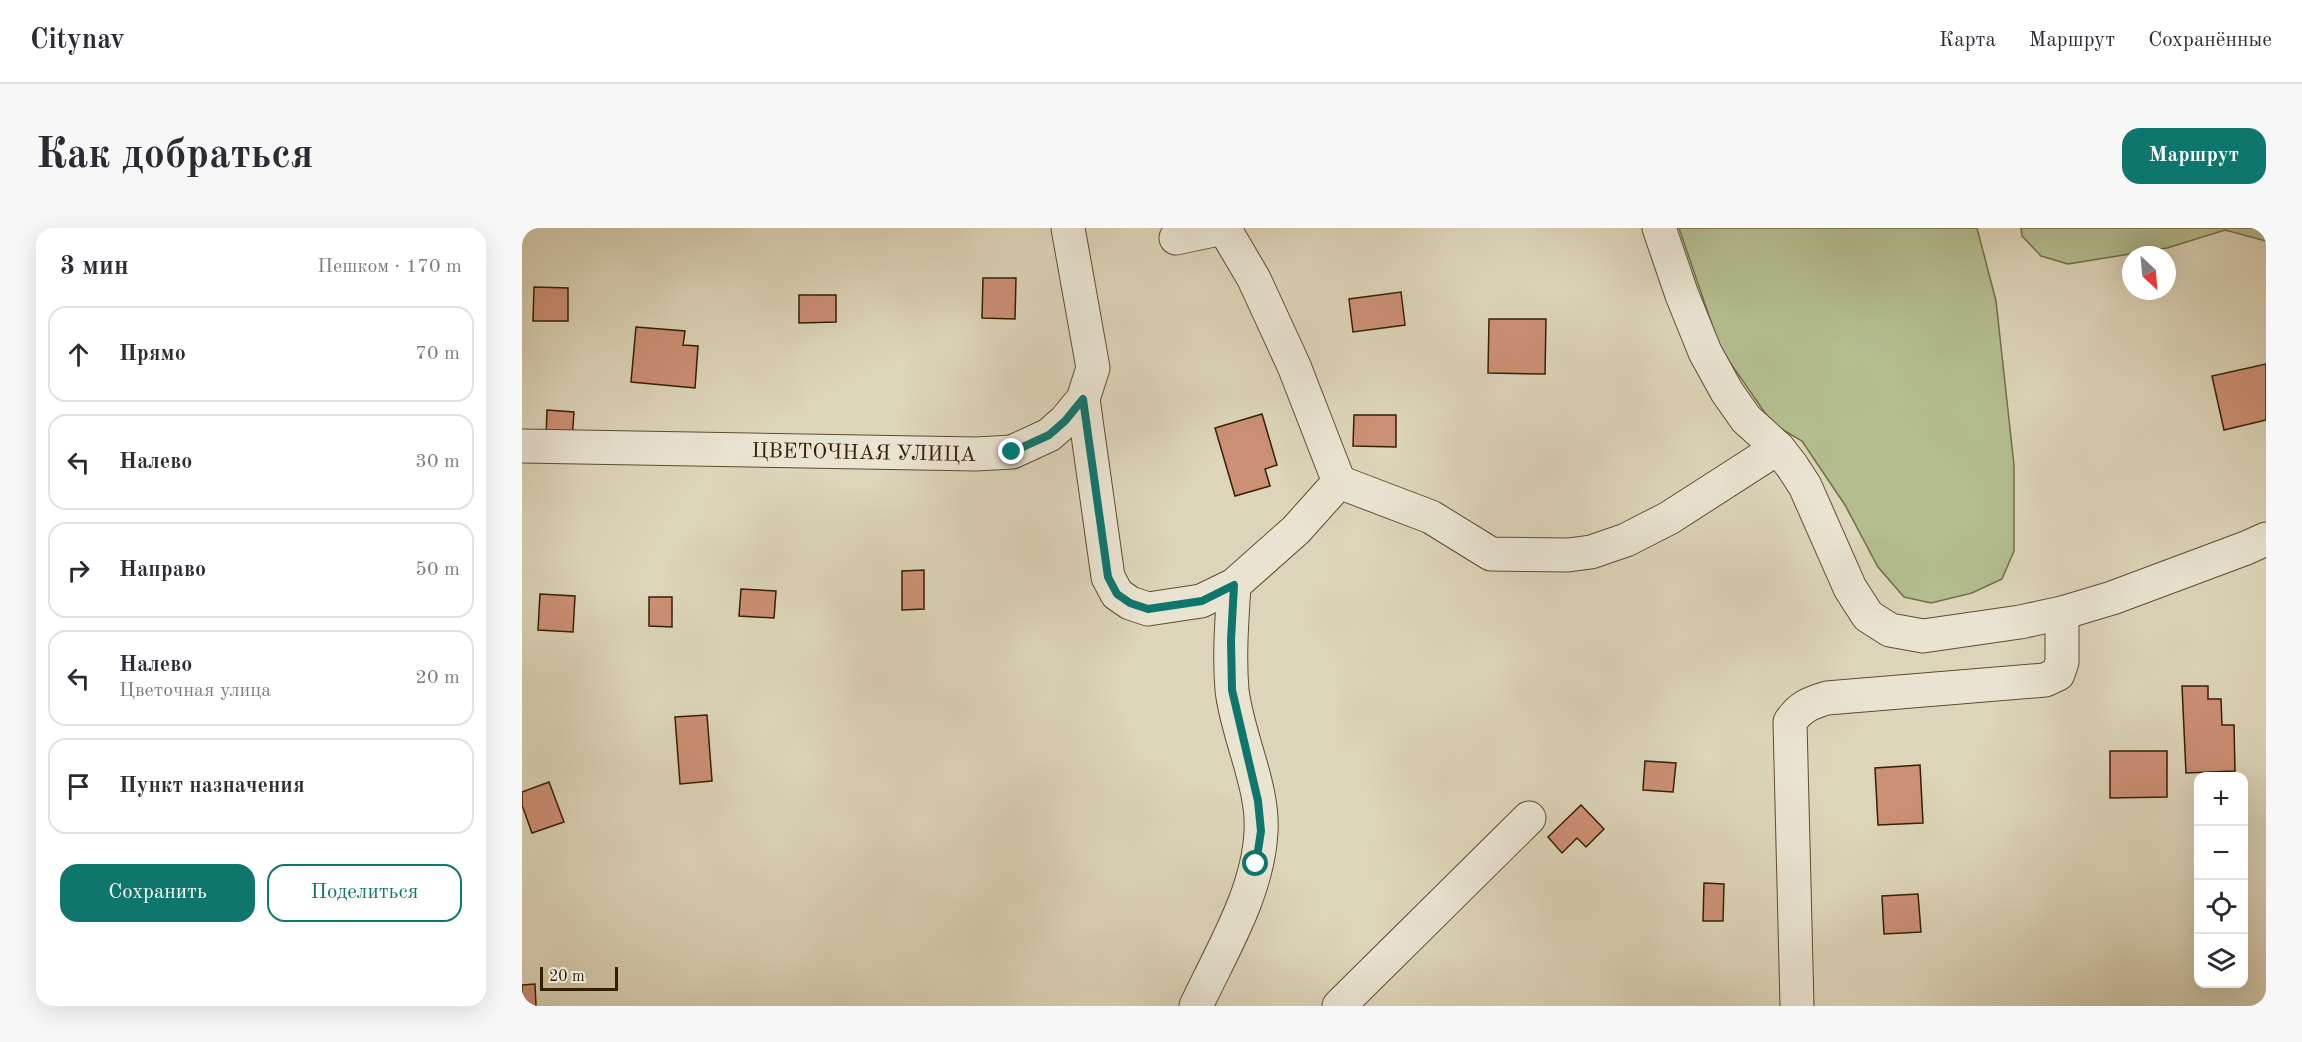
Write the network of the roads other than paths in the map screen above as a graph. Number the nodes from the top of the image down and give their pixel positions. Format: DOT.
graph roads {
  1 [pos="1068,228"];
  2 [pos="1223,228"];
  3 [pos="1659,228"];
  4 [pos="1176,238"];
  5 [pos="1083,399"];
  6 [pos="522,446"];
  7 [pos="1778,448"];
  8 [pos="1340,482"];
  9 [pos="2266,539"];
  10 [pos="1234,585"];
  11 [pos="2062,613"];
  12 [pos="1529,818"];
  13 [pos="1196,1006"];
  14 [pos="1339,1006"];
  15 [pos="1797,1006"];
  1 -- 5 [label="street, ЦВЕТОЧНАЯ УЛИЦА"];
  2 -- 4 [label="street"];
  2 -- 8 [label="street"];
  3 -- 7 [label="street"];
  5 -- 6 [label="street, ЦВЕТОЧНАЯ УЛИЦА"];
  5 -- 10 [label="street"];
  7 -- 8 [label="street"];
  7 -- 11 [label="street"];
  8 -- 10 [label="street"];
  9 -- 11 [label="street"];
  10 -- 13 [label="street"];
  11 -- 15 [label="street"];
  12 -- 14 [label="street"];
}
